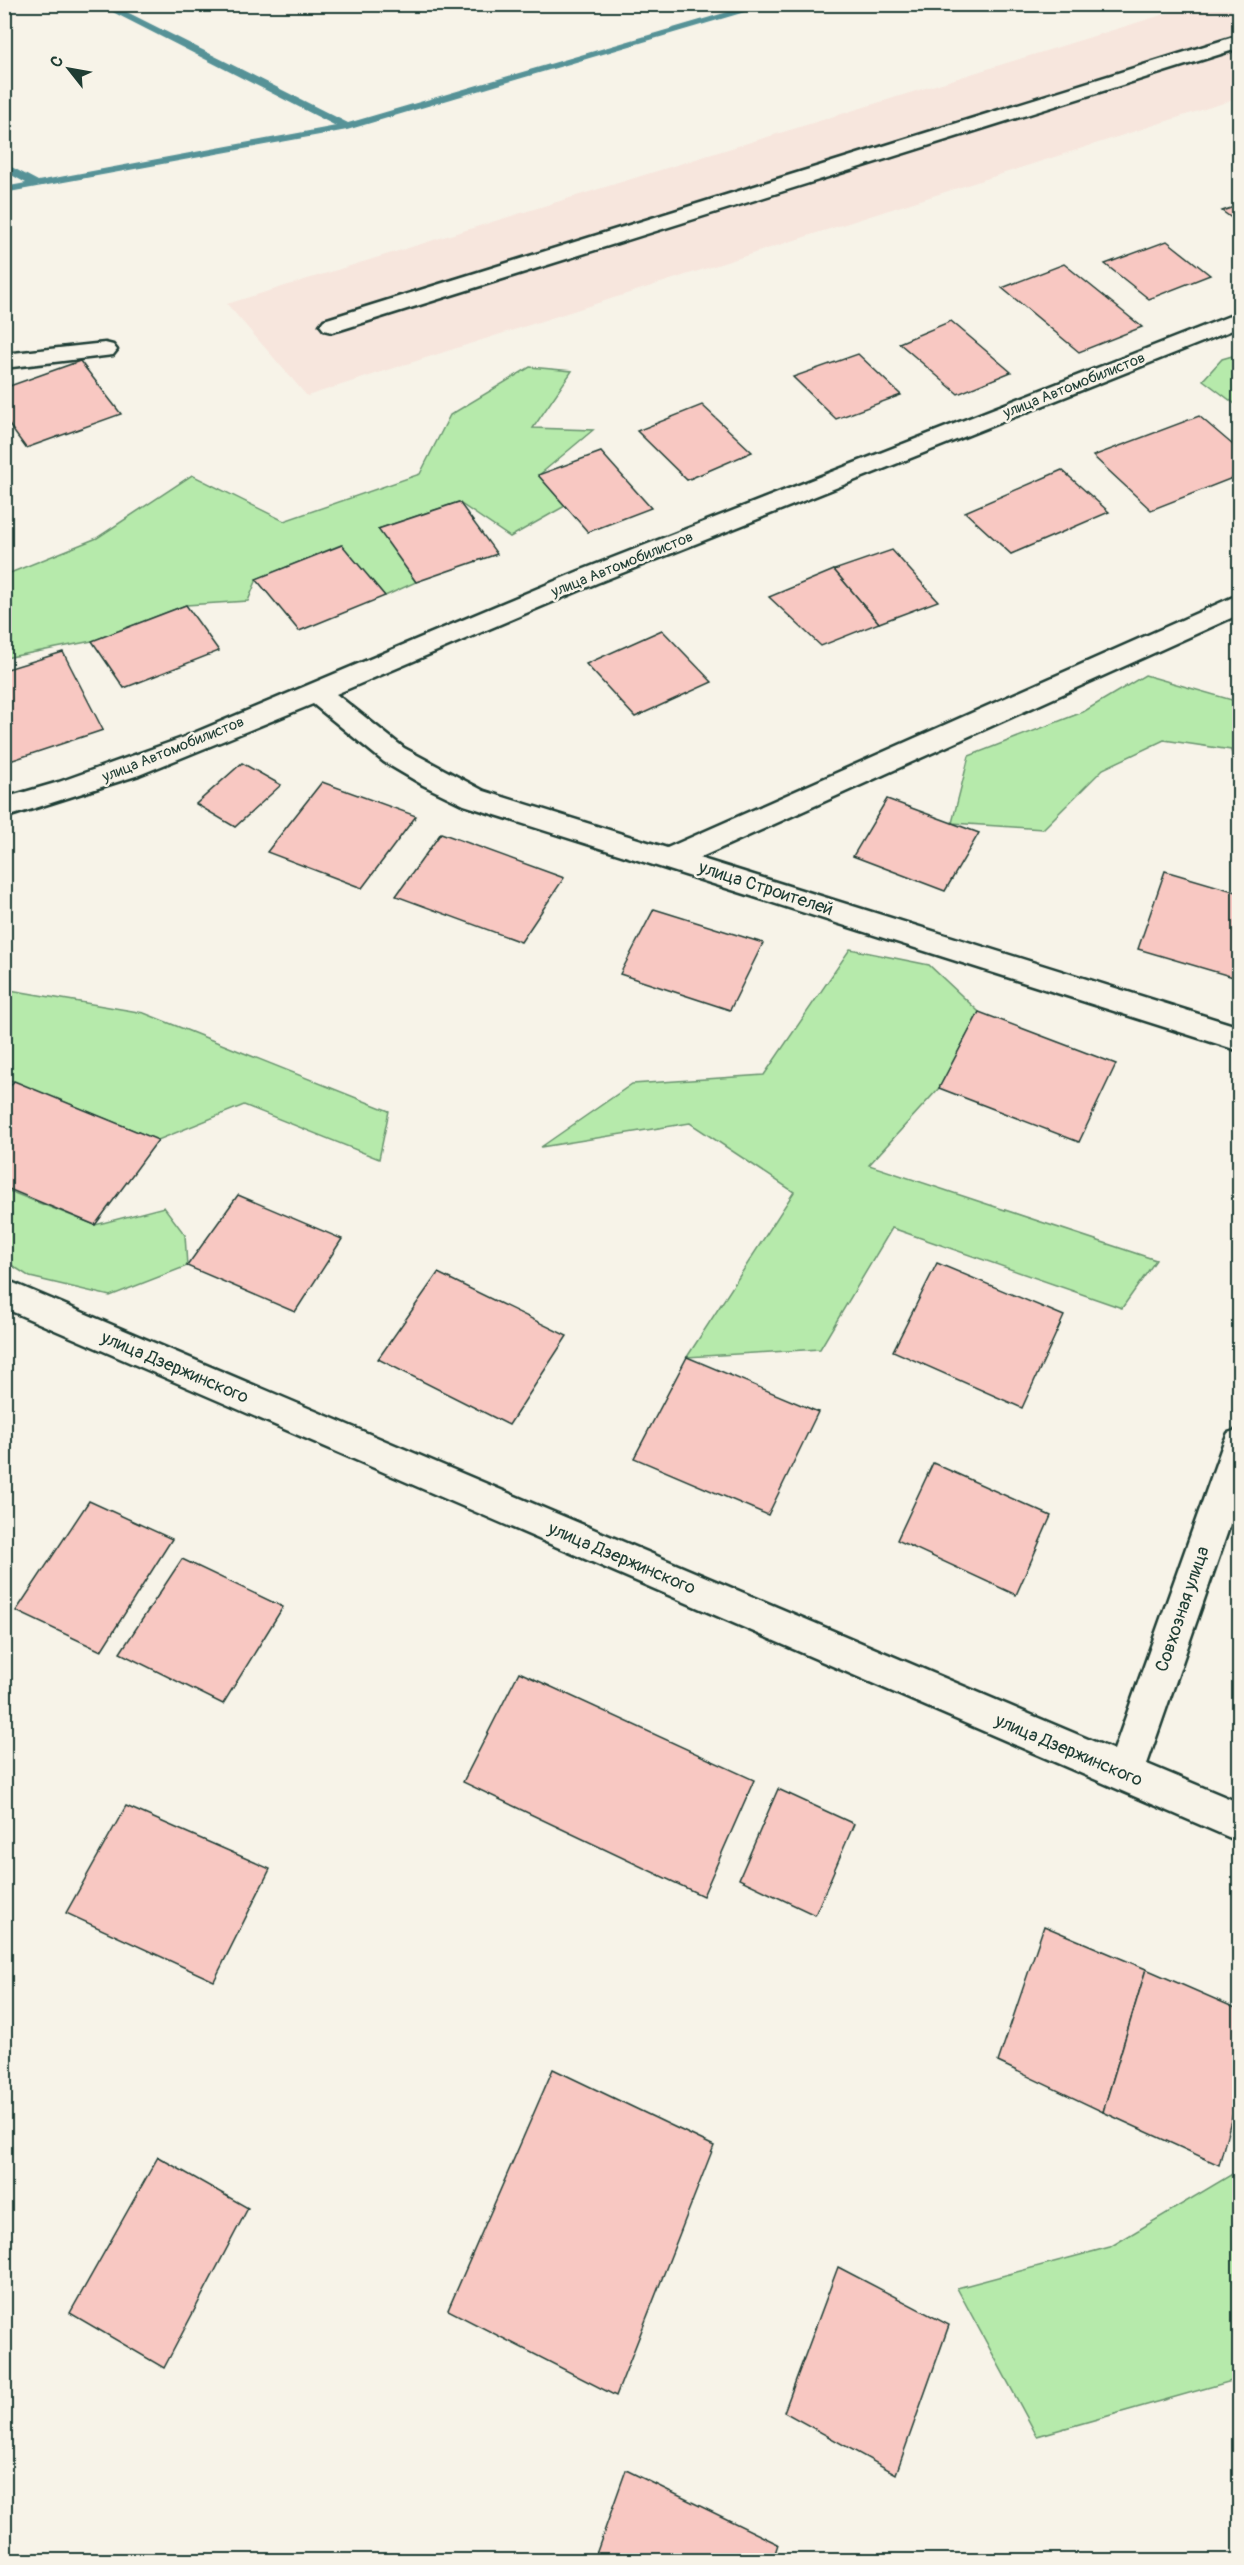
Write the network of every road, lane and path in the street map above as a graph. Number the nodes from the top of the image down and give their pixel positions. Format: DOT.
graph roads {
  1 [pos="1239,41"];
  2 [pos="1239,319"];
  3 [pos="332,325"];
  4 [pos="105,350"];
  5 [pos="4,361"];
  6 [pos="1239,603"];
  7 [pos="315,691"];
  8 [pos="4,808"];
  9 [pos="672,858"];
  10 [pos="1239,1039"];
  11 [pos="4,1293"];
  12 [pos="1239,1444"];
  13 [pos="1125,1774"];
  14 [pos="1239,1823"];
  1 -- 3 [label="street"];
  2 -- 7 [label="street, улица Автомобилистов"];
  4 -- 5 [label="street"];
  6 -- 9 [label="street"];
  7 -- 8 [label="street, улица Автомобилистов"];
  7 -- 9 [label="street, улица Строителей"];
  9 -- 10 [label="street, улица Строителей"];
  11 -- 13 [label="street, улица Дзержинского"];
  12 -- 13 [label="street, Совхозная улица"];
  13 -- 14 [label="street, улица Дзержинского"];
}
